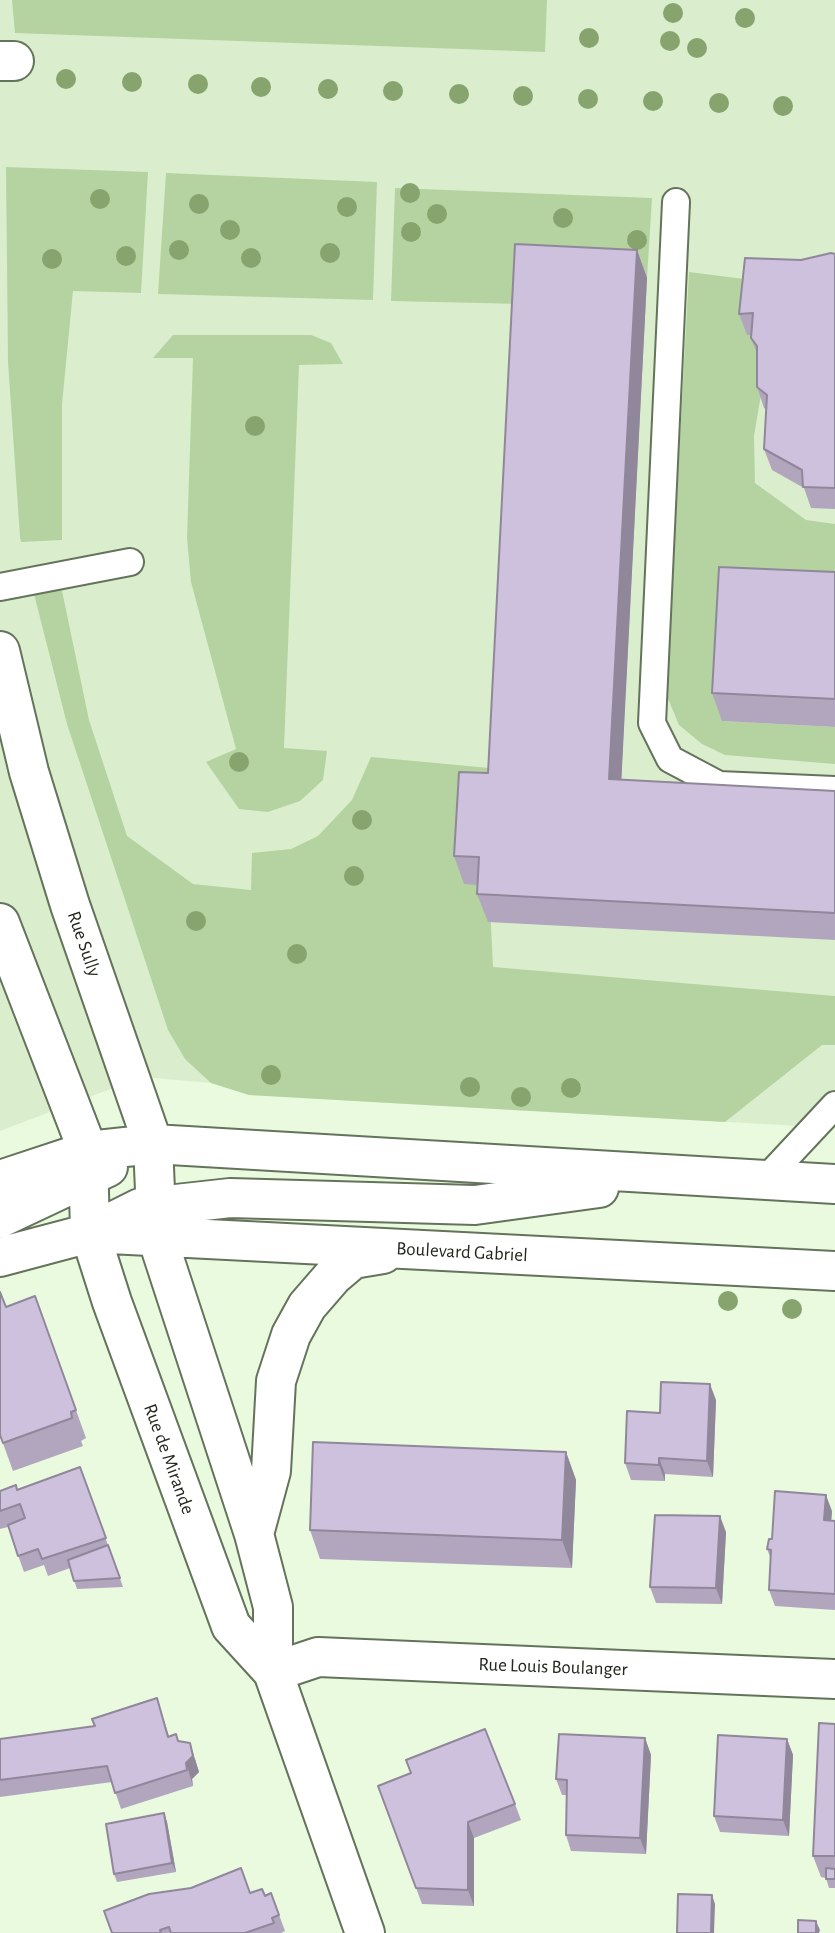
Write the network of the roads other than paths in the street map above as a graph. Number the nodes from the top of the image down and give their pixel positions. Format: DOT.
graph roads {
  1 [pos="676,202"];
  2 [pos="130,562"];
  3 [pos="0,587"];
  4 [pos="0,651"];
  5 [pos="835,790"];
  6 [pos="0,935"];
  7 [pos="835,1105"];
  8 [pos="153,1144"];
  9 [pos="88,1163"];
  10 [pos="688,1176"];
  11 [pos="0,1180"];
  12 [pos="765,1180"];
  13 [pos="835,1184"];
  14 [pos="0,1218"];
  15 [pos="156,1221"];
  16 [pos="90,1233"];
  17 [pos="407,1249"];
  18 [pos="0,1258"];
  19 [pos="835,1271"];
  20 [pos="254,1534"];
  21 [pos="273,1672"];
  22 [pos="835,1679"];
  23 [pos="365,1933"];
  1 -- 5 [label="lane"];
  2 -- 3 [label="lane"];
  4 -- 8 [label="main road, Rue Sully"];
  6 -- 9 [label="main road"];
  7 -- 12 [label="lane"];
  8 -- 9 [label="main road"];
  8 -- 10 [label="main road"];
  8 -- 15 [label="main road, Rue Sully"];
  9 -- 11 [label="main road"];
  9 -- 14 [label="main road"];
  9 -- 16 [label="main road"];
  10 -- 12 [label="main road"];
  10 -- 15 [label="main road"];
  12 -- 13 [label="main road"];
  15 -- 16 [label="main road, Boulevard Gabriel"];
  15 -- 17 [label="main road, Boulevard Gabriel"];
  15 -- 20 [label="main road, Rue de Mirande"];
  16 -- 18 [label="main road, Boulevard Gabriel"];
  16 -- 21 [label="main road, Rue de Mirande"];
  17 -- 19 [label="main road, Boulevard Gabriel"];
  17 -- 20 [label="main road"];
  20 -- 21 [label="main road, Rue de Mirande"];
  21 -- 22 [label="main road, Rue Louis Boulanger"];
  21 -- 23 [label="main road, Rue de Mirande"];
}
